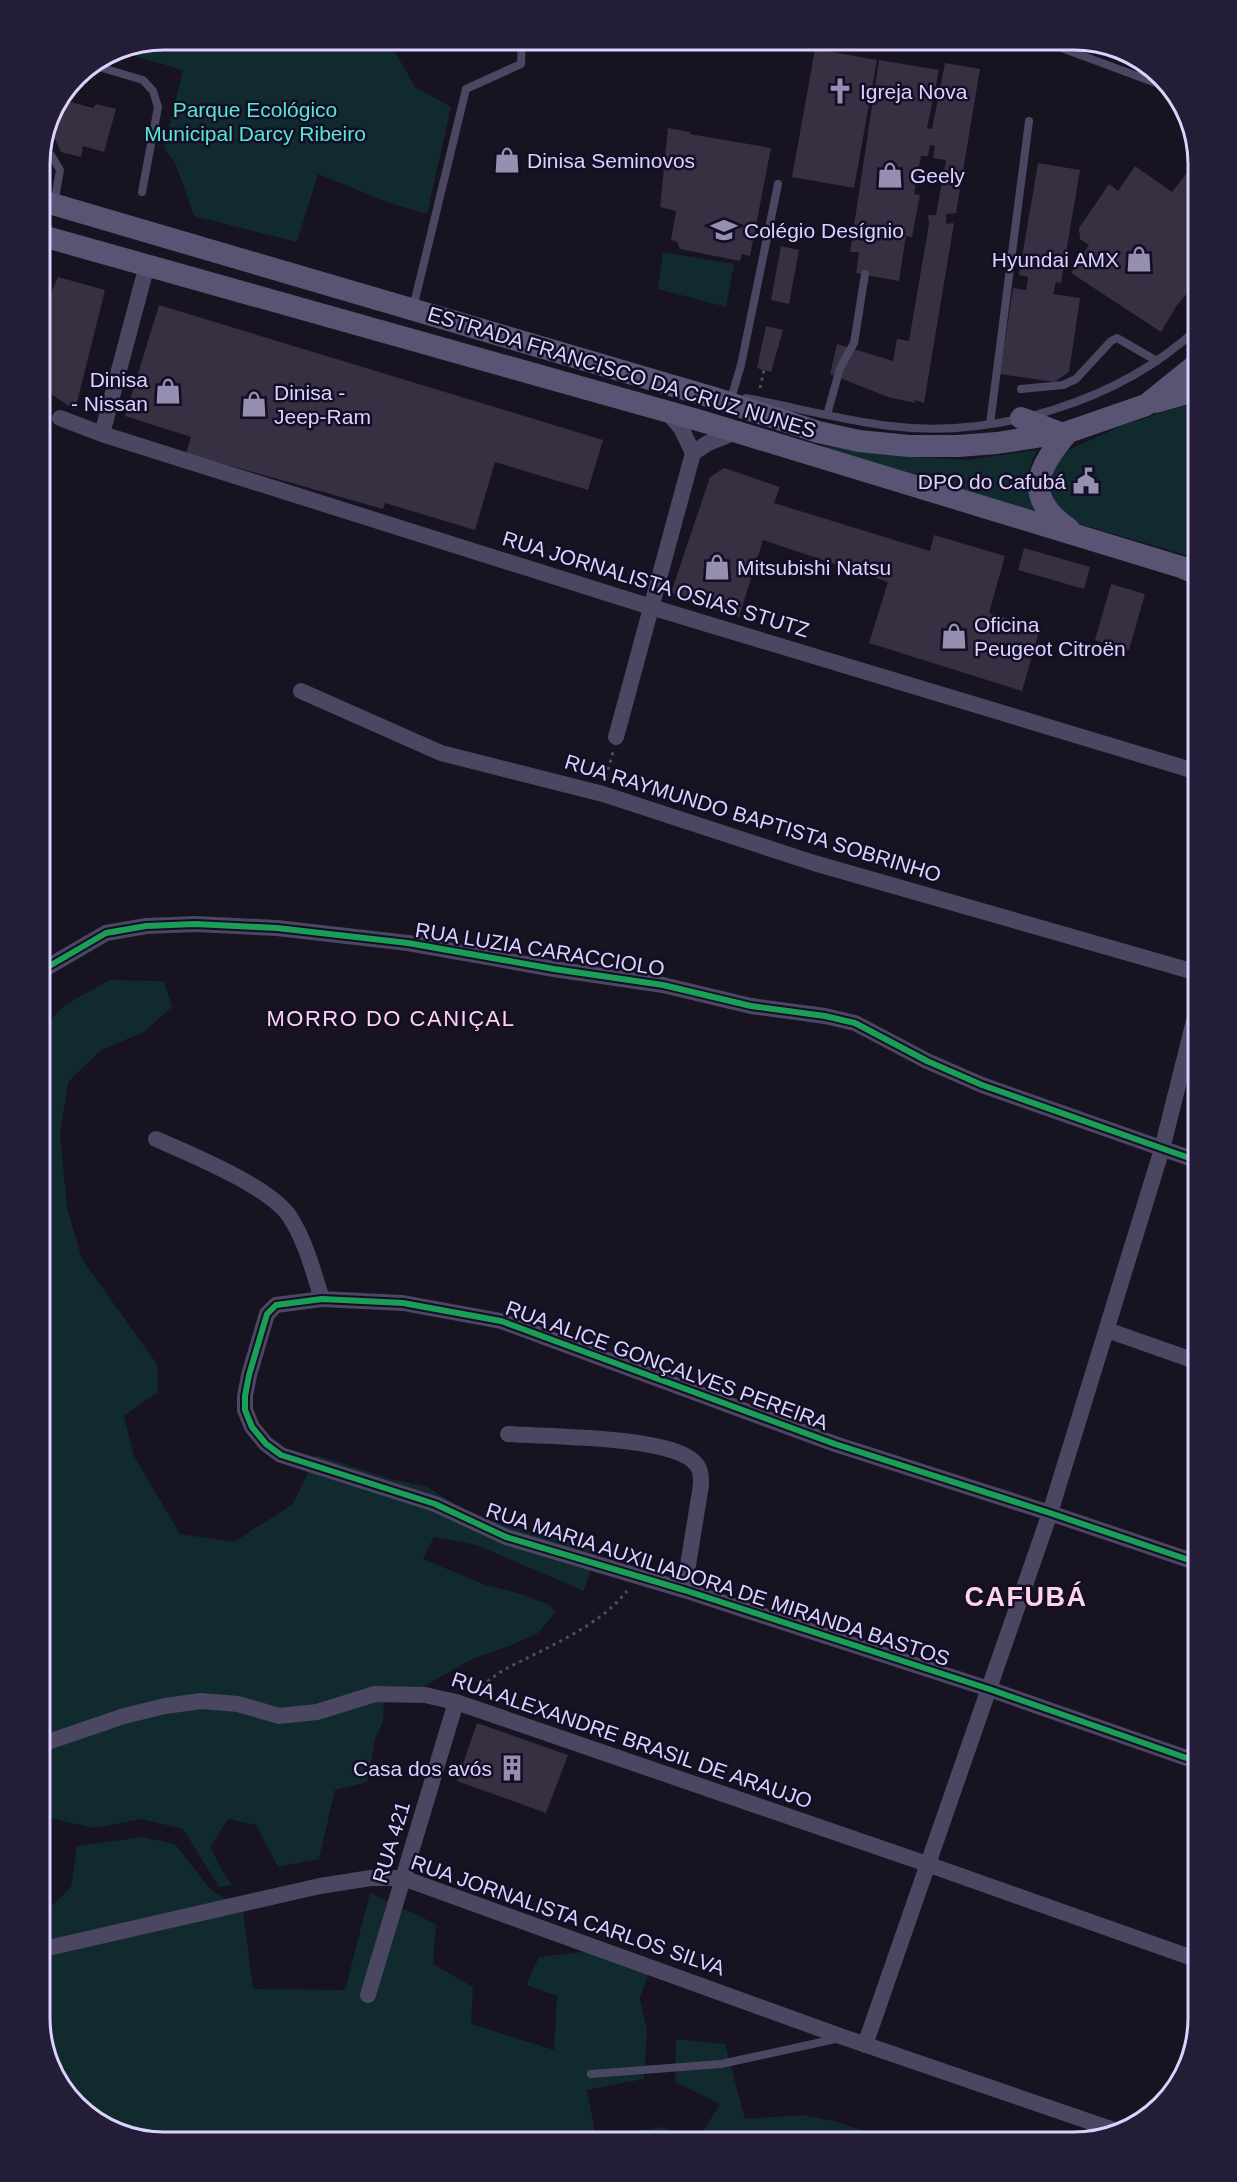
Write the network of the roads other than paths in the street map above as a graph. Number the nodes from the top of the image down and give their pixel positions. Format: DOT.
graph roads {
  1 [pos="522,50"];
  2 [pos="1066,50"];
  3 [pos="103,67"];
  4 [pos="1153,82"];
  5 [pos="1029,121"];
  6 [pos="50,155"];
  7 [pos="778,184"];
  8 [pos="142,192"];
  9 [pos="50,195"];
  10 [pos="50,203"];
  11 [pos="50,238"];
  12 [pos="147,265"];
  13 [pos="865,274"];
  14 [pos="413,308"];
  15 [pos="1188,336"];
  16 [pos="1157,361"];
  17 [pos="1188,371"];
  18 [pos="1021,389"];
  19 [pos="1188,393"];
  20 [pos="721,396"];
  21 [pos="1146,405"];
  22 [pos="666,412"];
  23 [pos="827,415"];
  24 [pos="60,418"];
  25 [pos="1021,418"];
  26 [pos="990,424"];
  27 [pos="736,432"];
  28 [pos="1065,433"];
  29 [pos="102,434"];
  30 [pos="693,453"];
  31 [pos="1077,536"];
  32 [pos="1188,569"];
  33 [pos="651,608"];
  34 [pos="301,691"];
  35 [pos="616,737"];
  36 [pos="1188,769"];
  37 [pos="50,966"];
  38 [pos="1188,970"];
  39 [pos="1188,1045"];
  40 [pos="156,1139"];
  41 [pos="1162,1149"];
  42 [pos="1188,1158"];
  43 [pos="322,1299"];
  44 [pos="1107,1330"];
  45 [pos="256,1347"];
  46 [pos="1188,1358"];
  47 [pos="508,1434"];
  48 [pos="1050,1513"];
  49 [pos="1188,1560"];
  50 [pos="684,1590"];
  51 [pos="989,1689"];
  52 [pos="456,1702"];
  53 [pos="50,1741"];
  54 [pos="1188,1759"];
  55 [pos="927,1864"];
  56 [pos="404,1878"];
  57 [pos="50,1948"];
  58 [pos="1188,1956"];
  59 [pos="368,1995"];
  60 [pos="843,2037"];
  61 [pos="865,2045"];
  62 [pos="591,2074"];
  63 [pos="1107,2127"];
  1 -- 14 [label="lane"];
  2 -- 4 [label="lane"];
  3 -- 8 [label="lane"];
  5 -- 26 [label="lane"];
  6 -- 9 [label="lane"];
  7 -- 20 [label="lane"];
  10 -- 14 [label="main road, ESTRADA FRANCISCO DA CRUZ NUNES"];
  11 -- 12 [label="main road, ESTRADA FRANCISCO DA CRUZ NUNES"];
  12 -- 22 [label="main road, ESTRADA FRANCISCO DA CRUZ NUNES"];
  12 -- 29 [label="street"];
  13 -- 23 [label="lane"];
  14 -- 20 [label="main road, ESTRADA FRANCISCO DA CRUZ NUNES"];
  15 -- 16 [label="lane"];
  16 -- 18 [label="lane"];
  16 -- 25 [label="lane"];
  17 -- 21 [label="main road, ESTRADA FRANCISCO DA CRUZ NUNES"];
  19 -- 21 [label="main road"];
  20 -- 23 [label="lane"];
  20 -- 28 [label="main road, ESTRADA FRANCISCO DA CRUZ NUNES"];
  21 -- 28 [label="main road, ESTRADA FRANCISCO DA CRUZ NUNES"];
  22 -- 27 [label="main road, ESTRADA FRANCISCO DA CRUZ NUNES"];
  22 -- 30 [label="street"];
  23 -- 26 [label="lane"];
  24 -- 29 [label="street, RUA JORNALISTA OSIAS STUTZ"];
  25 -- 26 [label="lane"];
  25 -- 28 [label="main road"];
  27 -- 30 [label="street"];
  27 -- 31 [label="main road, ESTRADA FRANCISCO DA CRUZ NUNES"];
  28 -- 31 [label="main road"];
  29 -- 33 [label="street, RUA JORNALISTA OSIAS STUTZ"];
  30 -- 33 [label="street"];
  31 -- 32 [label="main road, ESTRADA FRANCISCO DA CRUZ NUNES"];
  33 -- 35 [label="street"];
  33 -- 36 [label="street, RUA JORNALISTA OSIAS STUTZ"];
  34 -- 38 [label="street, RUA RAYMUNDO BAPTISTA SOBRINHO"];
  37 -- 41 [label="street, RUA LUZIA CARACCIOLO"];
  39 -- 41 [label="street"];
  40 -- 43 [label="street"];
  41 -- 42 [label="street, RUA LUZIA CARACCIOLO"];
  41 -- 44 [label="street"];
  43 -- 45 [label="street, RUA ALICE GONÇALVES PEREIRA"];
  43 -- 48 [label="street, RUA ALICE GONÇALVES PEREIRA"];
  44 -- 46 [label="street"];
  44 -- 48 [label="street"];
  45 -- 50 [label="street, RUA MARIA AUXILIADORA DE MIRANDA BASTOS"];
  47 -- 50 [label="street"];
  48 -- 49 [label="street, RUA ALICE GONÇALVES PEREIRA"];
  48 -- 51 [label="street"];
  50 -- 51 [label="street, RUA MARIA AUXILIADORA DE MIRANDA BASTOS"];
  51 -- 54 [label="street, RUA MARIA AUXILIADORA DE MIRANDA BASTOS"];
  51 -- 55 [label="street"];
  52 -- 53 [label="street, RUA ALEXANDRE BRASIL DE ARAUJO"];
  52 -- 55 [label="street, RUA ALEXANDRE BRASIL DE ARAUJO"];
  52 -- 56 [label="street, RUA 421"];
  55 -- 58 [label="street, RUA ALEXANDRE BRASIL DE ARAUJO"];
  55 -- 61 [label="street"];
  56 -- 57 [label="street, RUA JORNALISTA CARLOS SILVA"];
  56 -- 59 [label="street, RUA 421"];
  56 -- 60 [label="street, RUA JORNALISTA CARLOS SILVA"];
  60 -- 61 [label="street, RUA JORNALISTA CARLOS SILVA"];
  60 -- 62 [label="lane"];
  61 -- 63 [label="street, RUA JORNALISTA CARLOS SILVA"];
}
